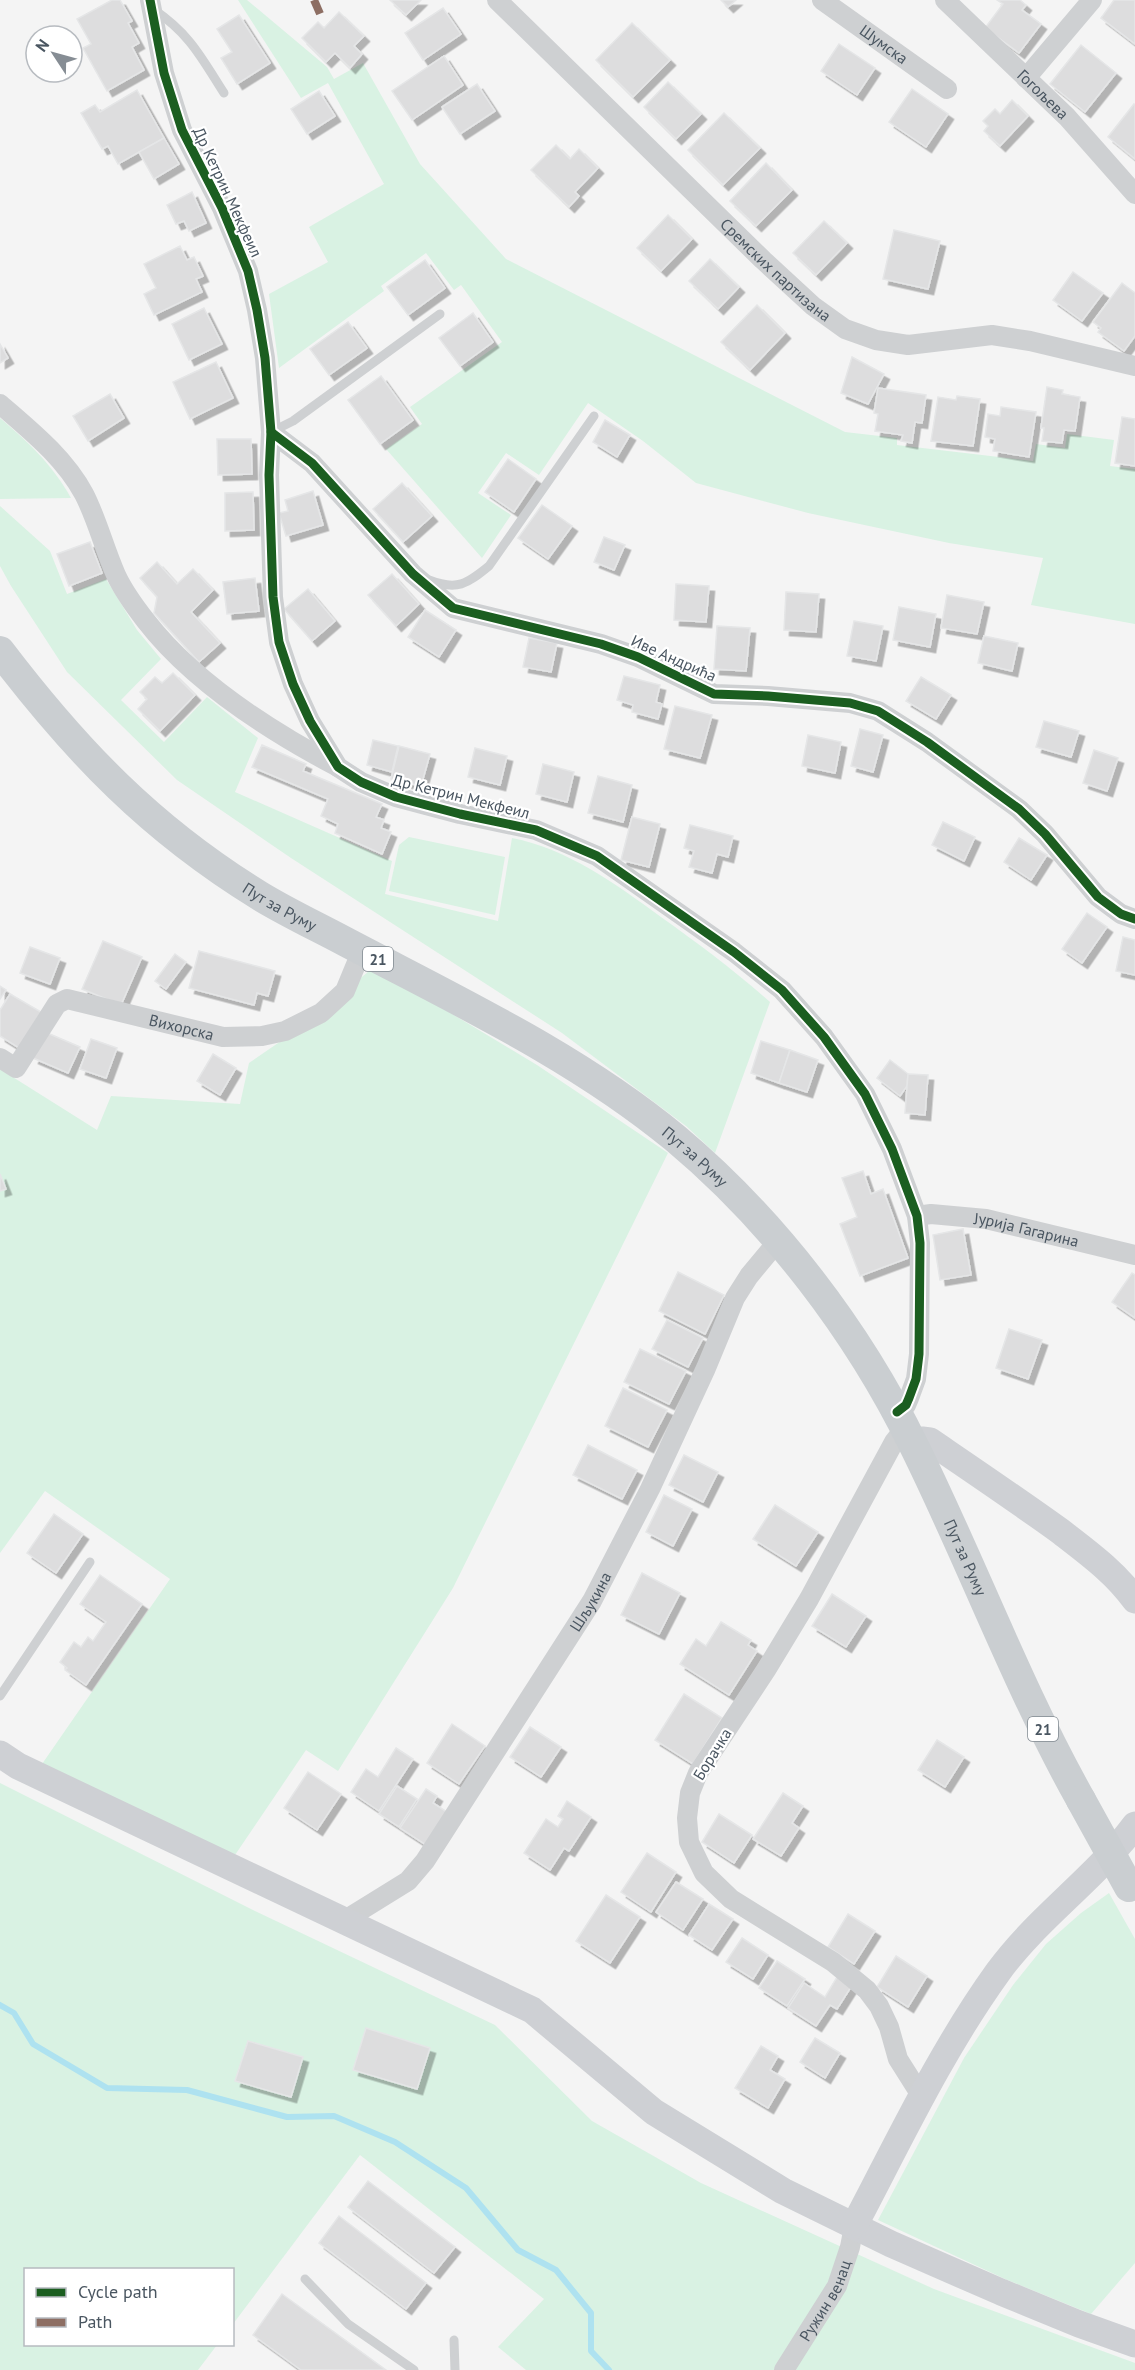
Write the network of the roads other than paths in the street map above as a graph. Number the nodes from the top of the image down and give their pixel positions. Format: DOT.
graph roads {
  1 [pos="497,0"];
  2 [pos="822,0"];
  3 [pos="945,0"];
  4 [pos="1092,0"];
  5 [pos="151,4"];
  6 [pos="1026,78"];
  7 [pos="947,89"];
  8 [pos="224,93"];
  9 [pos="1135,194"];
  10 [pos="440,314"];
  11 [pos="1135,366"];
  12 [pos="0,404"];
  13 [pos="594,416"];
  14 [pos="272,432"];
  15 [pos="413,574"];
  16 [pos="0,651"];
  17 [pos="338,766"];
  18 [pos="1135,919"];
  19 [pos="362,950"];
  20 [pos="0,1058"];
  21 [pos="917,1216"];
  22 [pos="778,1241"];
  23 [pos="1135,1255"];
  24 [pos="905,1428"];
  25 [pos="90,1562"];
  26 [pos="1135,1600"];
  27 [pos="0,1696"];
  28 [pos="0,1754"];
  29 [pos="1135,1825"];
  30 [pos="1132,1894"];
  31 [pos="345,1920"];
  32 [pos="922,2097"];
  33 [pos="854,2226"];
  34 [pos="305,2280"];
  35 [pos="454,2340"];
  36 [pos="1135,2344"];
  37 [pos="414,2370"];
  38 [pos="455,2370"];
  39 [pos="784,2370"];
  1 -- 11 [label="street, Сремских партизана"];
  2 -- 7 [label="street, Шумска"];
  3 -- 6 [label="street, Гогољева"];
  4 -- 6 [label="street"];
  5 -- 8 [label="lane"];
  5 -- 14 [label="street, Др Кетрин Мекфеил"];
  6 -- 9 [label="street, Гогољева"];
  10 -- 14 [label="lane"];
  12 -- 17 [label="street"];
  13 -- 15 [label="lane"];
  14 -- 15 [label="street, Иве Андрића"];
  14 -- 17 [label="street, Др Кетрин Мекфеил"];
  15 -- 18 [label="street, Иве Андрића"];
  16 -- 19 [label="main road, Пут за Руму / 21"];
  17 -- 21 [label="street, Др Кетрин Мекфеил"];
  19 -- 20 [label="street, Вихорска"];
  19 -- 22 [label="main road, Пут за Руму / 21"];
  21 -- 23 [label="street, Јурија Гагарина"];
  21 -- 24 [label="street, Др Кетрин Мекфеил"];
  22 -- 24 [label="main road, Пут за Руму / 21"];
  22 -- 31 [label="street, Шљукина"];
  24 -- 26 [label="main road"];
  24 -- 30 [label="main road, Пут за Руму / 21, bridge"];
  24 -- 32 [label="street, Борачка"];
  25 -- 27 [label="lane"];
  28 -- 31 [label="main road"];
  29 -- 32 [label="main road"];
  31 -- 33 [label="main road"];
  32 -- 33 [label="main road"];
  33 -- 36 [label="main road"];
  33 -- 39 [label="street, Ружин венац"];
  34 -- 37 [label="lane"];
  35 -- 38 [label="lane"];
}
